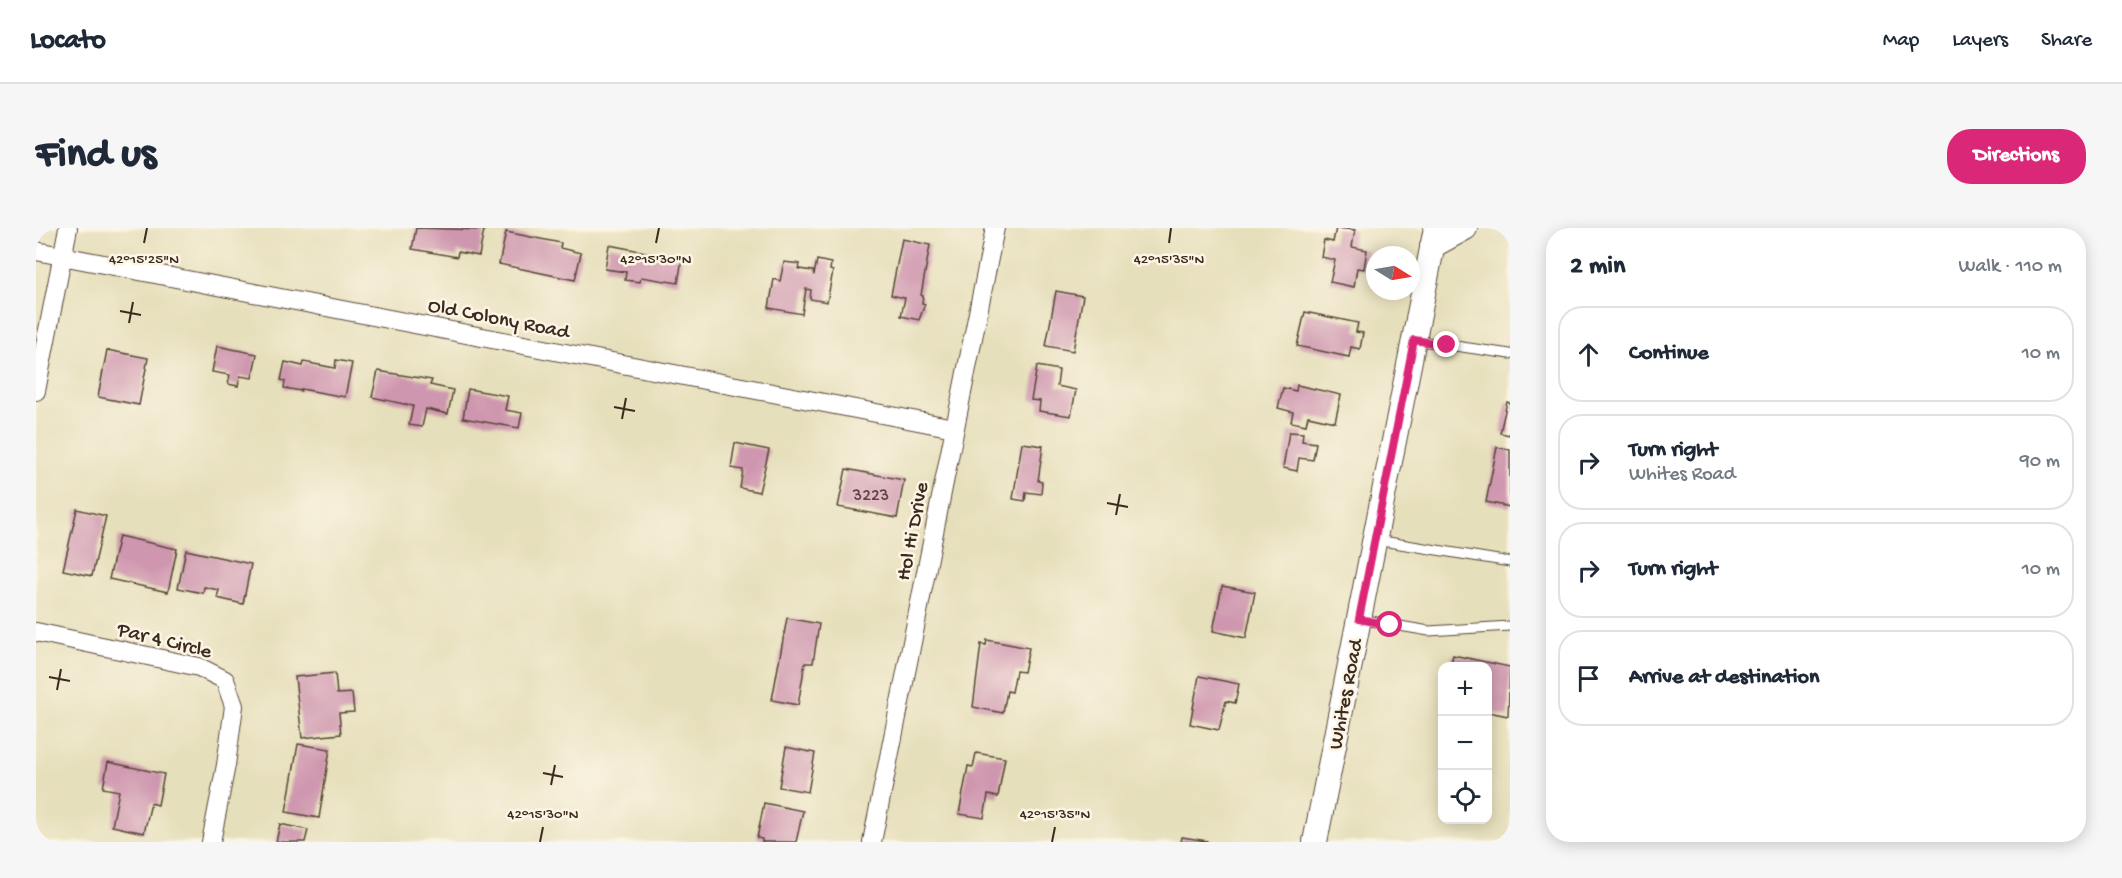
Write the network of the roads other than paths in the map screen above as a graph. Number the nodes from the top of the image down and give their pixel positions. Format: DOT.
graph roads {
  1 [pos="68,228"];
  2 [pos="994,228"];
  3 [pos="1464,228"];
  4 [pos="1434,237"];
  5 [pos="36,251"];
  6 [pos="63,256"];
  7 [pos="1414,340"];
  8 [pos="1510,354"];
  9 [pos="36,391"];
  10 [pos="954,428"];
  11 [pos="1375,540"];
  12 [pos="1510,562"];
  13 [pos="1359,619"];
  14 [pos="1510,626"];
  15 [pos="36,632"];
  16 [pos="211,842"];
  17 [pos="872,842"];
  18 [pos="1315,842"];
  1 -- 6 [label="street"];
  2 -- 10 [label="street, Hol Hi Drive"];
  3 -- 4 [label="street"];
  4 -- 7 [label="street, Whites Road"];
  5 -- 6 [label="street, Old Colony Road"];
  6 -- 9 [label="street"];
  6 -- 10 [label="street, Old Colony Road"];
  7 -- 8 [label="lane"];
  7 -- 11 [label="street, Whites Road"];
  10 -- 17 [label="street, Hol Hi Drive"];
  11 -- 12 [label="lane"];
  11 -- 13 [label="street, Whites Road"];
  13 -- 14 [label="lane"];
  13 -- 18 [label="street, Whites Road"];
  15 -- 16 [label="street, Par 4 Circle"];
}
